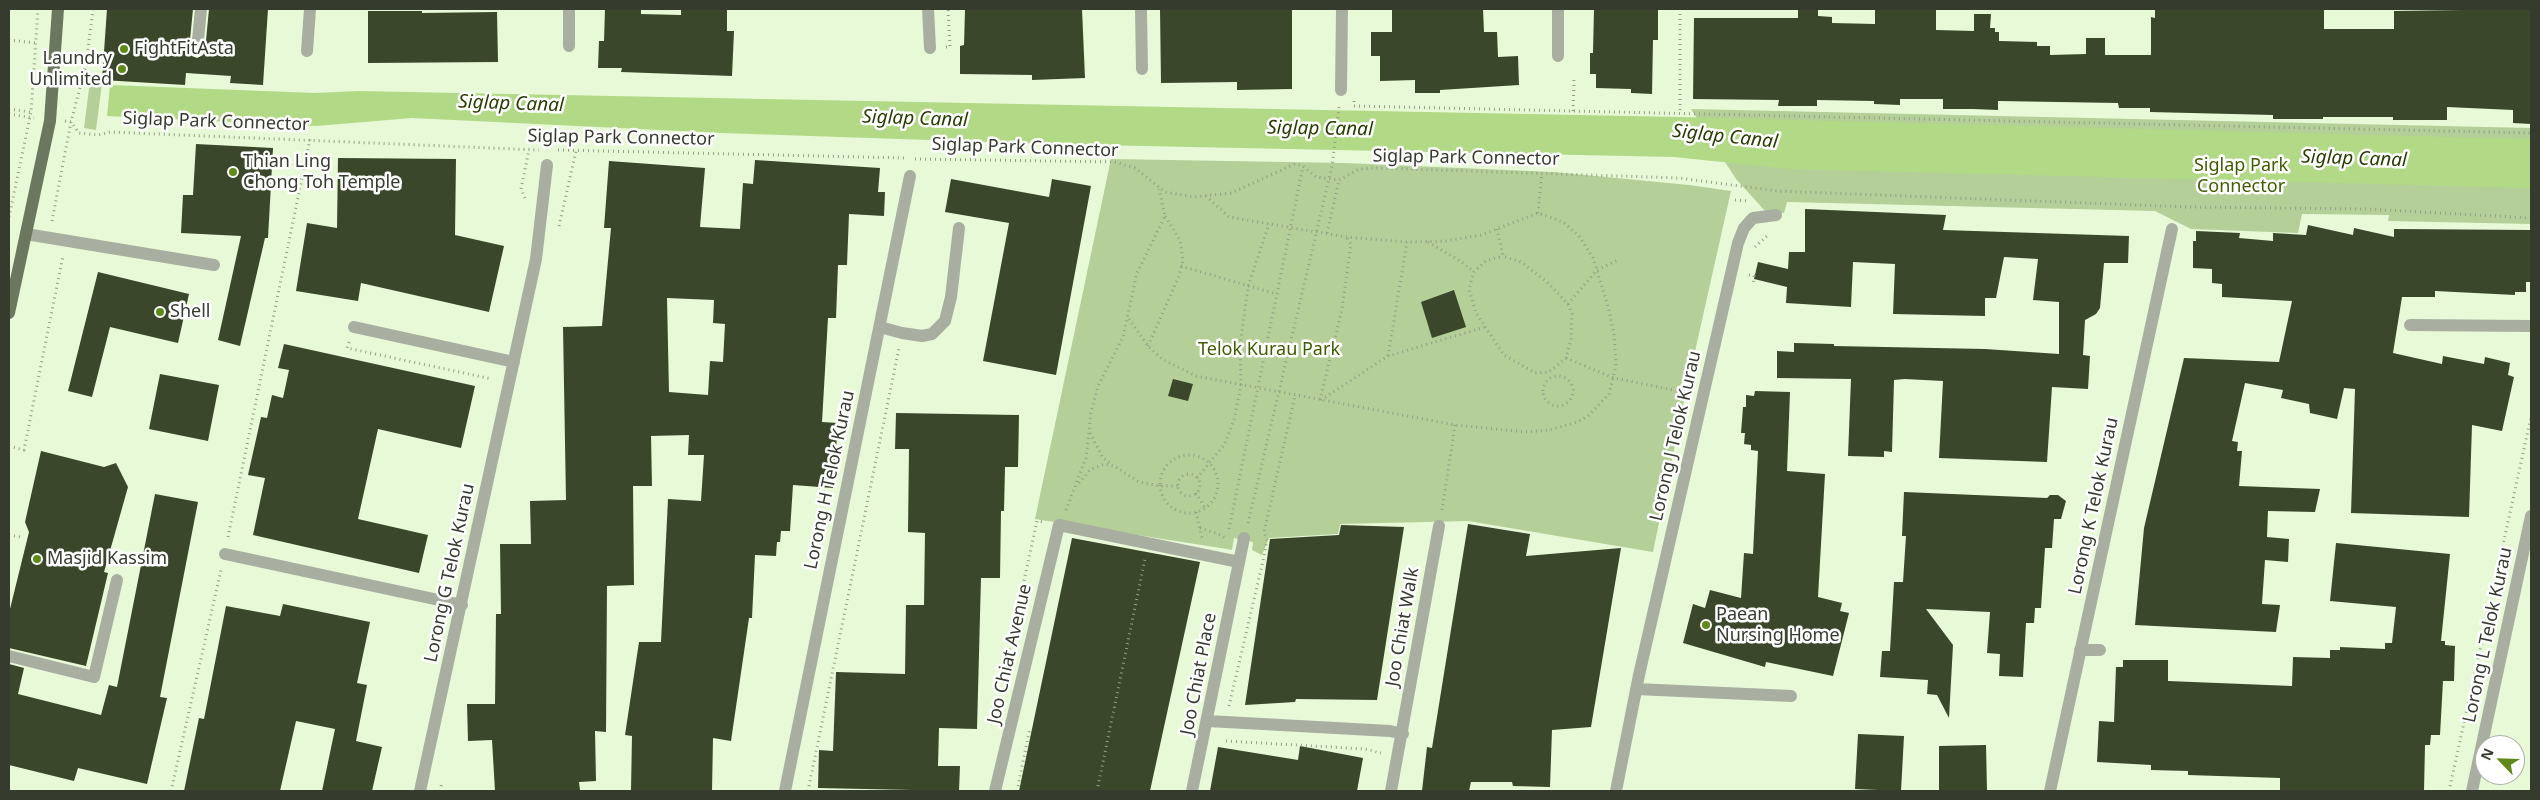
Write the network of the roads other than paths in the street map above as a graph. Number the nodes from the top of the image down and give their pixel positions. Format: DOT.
graph roads {
  1 [pos="58,9"];
  2 [pos="201,9"];
  3 [pos="310,9"];
  4 [pos="569,9"];
  5 [pos="928,9"];
  6 [pos="1141,9"];
  7 [pos="1342,9"];
  8 [pos="1558,9"];
  9 [pos="569,46"];
  10 [pos="930,48"];
  11 [pos="197,50"];
  12 [pos="307,51"];
  13 [pos="1558,56"];
  14 [pos="1142,69"];
  15 [pos="1340,95"];
  16 [pos="547,165"];
  17 [pos="910,176"];
  18 [pos="1776,214"];
  19 [pos="959,228"];
  20 [pos="2172,229"];
  21 [pos="26,234"];
  22 [pos="214,265"];
  23 [pos="9,313"];
  24 [pos="2410,325"];
  25 [pos="2531,326"];
  26 [pos="354,327"];
  27 [pos="880,327"];
  28 [pos="514,362"];
  29 [pos="2531,516"];
  30 [pos="1439,526"];
  31 [pos="1244,538"];
  32 [pos="225,554"];
  33 [pos="1240,558"];
  34 [pos="116,580"];
  35 [pos="462,605"];
  36 [pos="2080,650"];
  37 [pos="2100,650"];
  38 [pos="9,656"];
  39 [pos="1636,690"];
  40 [pos="1791,696"];
  41 [pos="1208,721"];
  42 [pos="1403,734"];
  43 [pos="420,791"];
  44 [pos="785,791"];
  45 [pos="996,791"];
  46 [pos="1192,791"];
  47 [pos="1391,791"];
  48 [pos="1616,791"];
  49 [pos="2050,791"];
  50 [pos="2472,791"];
  1 -- 21 [label="main road"];
  2 -- 11 [label="street"];
  3 -- 12 [label="street"];
  4 -- 9 [label="street"];
  5 -- 10 [label="street"];
  6 -- 14 [label="street"];
  7 -- 15 [label="street"];
  8 -- 13 [label="street"];
  16 -- 28 [label="street, Lorong G Telok Kurau"];
  17 -- 27 [label="street, Lorong H Telok Kurau"];
  18 -- 39 [label="street, Lorong J Telok Kurau"];
  19 -- 27 [label="street"];
  20 -- 36 [label="street, Lorong K Telok Kurau"];
  21 -- 22 [label="street"];
  21 -- 23 [label="main road"];
  24 -- 25 [label="street"];
  26 -- 28 [label="street"];
  27 -- 44 [label="street, Lorong H Telok Kurau"];
  28 -- 35 [label="street, Lorong G Telok Kurau"];
  29 -- 50 [label="street, Lorong L Telok Kurau"];
  30 -- 42 [label="street, Joo Chiat Walk"];
  31 -- 33 [label="street, Joo Chiat Place"];
  32 -- 35 [label="street"];
  33 -- 41 [label="street, Joo Chiat Place"];
  33 -- 45 [label="street, Joo Chiat Avenue"];
  34 -- 38 [label="street"];
  35 -- 43 [label="street, Lorong G Telok Kurau"];
  36 -- 37 [label="street"];
  36 -- 49 [label="street, Lorong K Telok Kurau"];
  39 -- 40 [label="street"];
  39 -- 48 [label="street, Lorong J Telok Kurau"];
  41 -- 42 [label="street"];
  41 -- 46 [label="street, Joo Chiat Place"];
  42 -- 47 [label="street, Joo Chiat Walk"];
}
